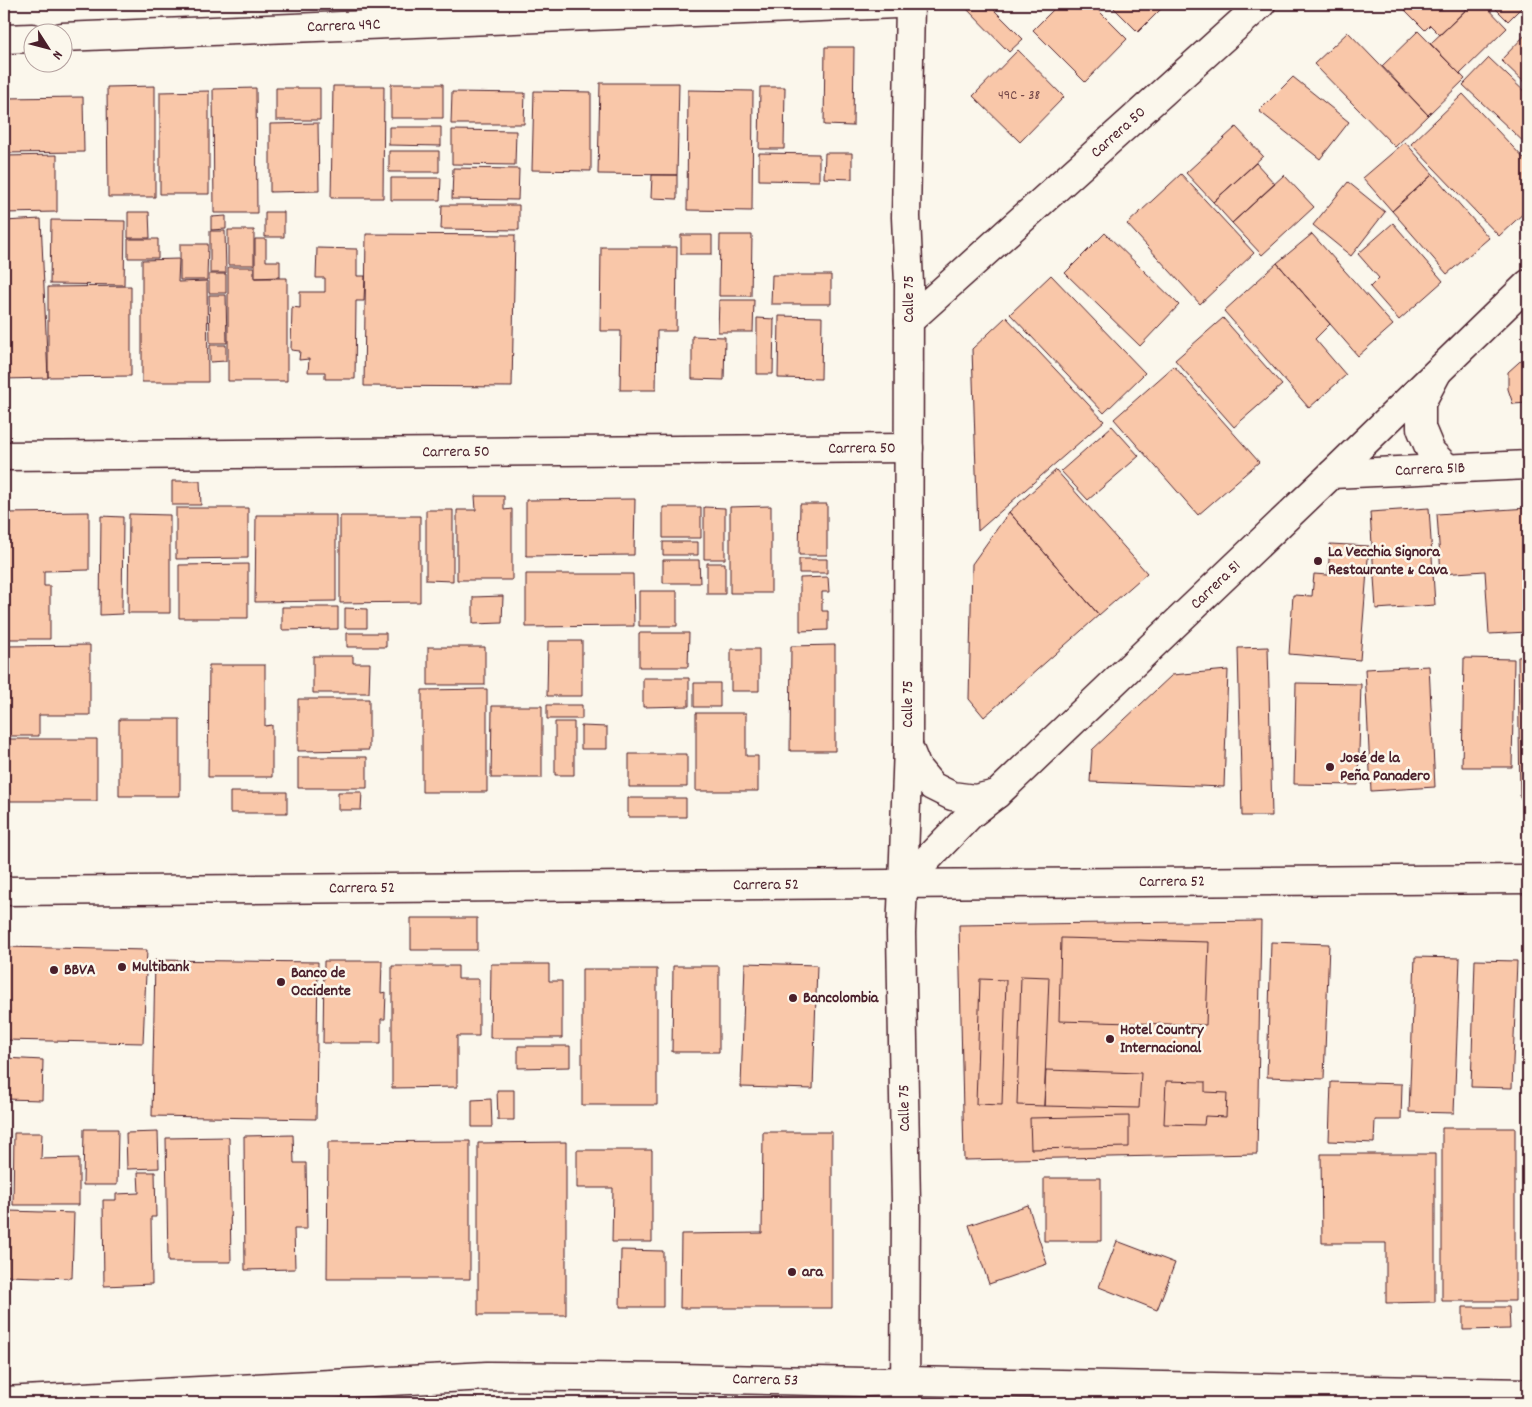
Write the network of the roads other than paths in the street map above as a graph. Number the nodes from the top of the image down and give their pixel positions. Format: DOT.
graph roads {
  1 [pos="897,4"];
  2 [pos="910,4"];
  3 [pos="1261,4"];
  4 [pos="72,37"];
  5 [pos="22,38"];
  6 [pos="4,39"];
  7 [pos="1528,284"];
  8 [pos="909,321"];
  9 [pos="1437,373"];
  10 [pos="909,448"];
  11 [pos="4,456"];
  12 [pos="1528,465"];
  13 [pos="1448,468"];
  14 [pos="1332,474"];
  15 [pos="908,746"];
  16 [pos="997,794"];
  17 [pos="1528,879"];
  18 [pos="903,884"];
  19 [pos="4,890"];
  20 [pos="906,1392"];
  21 [pos="1528,1393"];
  22 [pos="4,1401"];
  1 -- 4 [label="street, Carrera 49C"];
  2 -- 8 [label="street, Calle 75"];
  3 -- 8 [label="street, Carrera 50"];
  5 -- 6 [label="street"];
  7 -- 9 [label="street, Carrera 51"];
  8 -- 10 [label="street, Calle 75"];
  9 -- 13 [label="street"];
  9 -- 14 [label="street, Carrera 51"];
  10 -- 11 [label="street, Carrera 50"];
  10 -- 15 [label="street, Calle 75"];
  12 -- 13 [label="street, Carrera 51B"];
  13 -- 14 [label="street, Carrera 51B"];
  14 -- 16 [label="street, Carrera 51"];
  15 -- 16 [label="street"];
  15 -- 18 [label="street, Calle 75"];
  16 -- 18 [label="street, Carrera 51"];
  17 -- 18 [label="street, Carrera 52"];
  18 -- 19 [label="street, Carrera 52"];
  18 -- 20 [label="street, Calle 75"];
  20 -- 21 [label="street, Carrera 53"];
  20 -- 22 [label="street, Carrera 53"];
}
